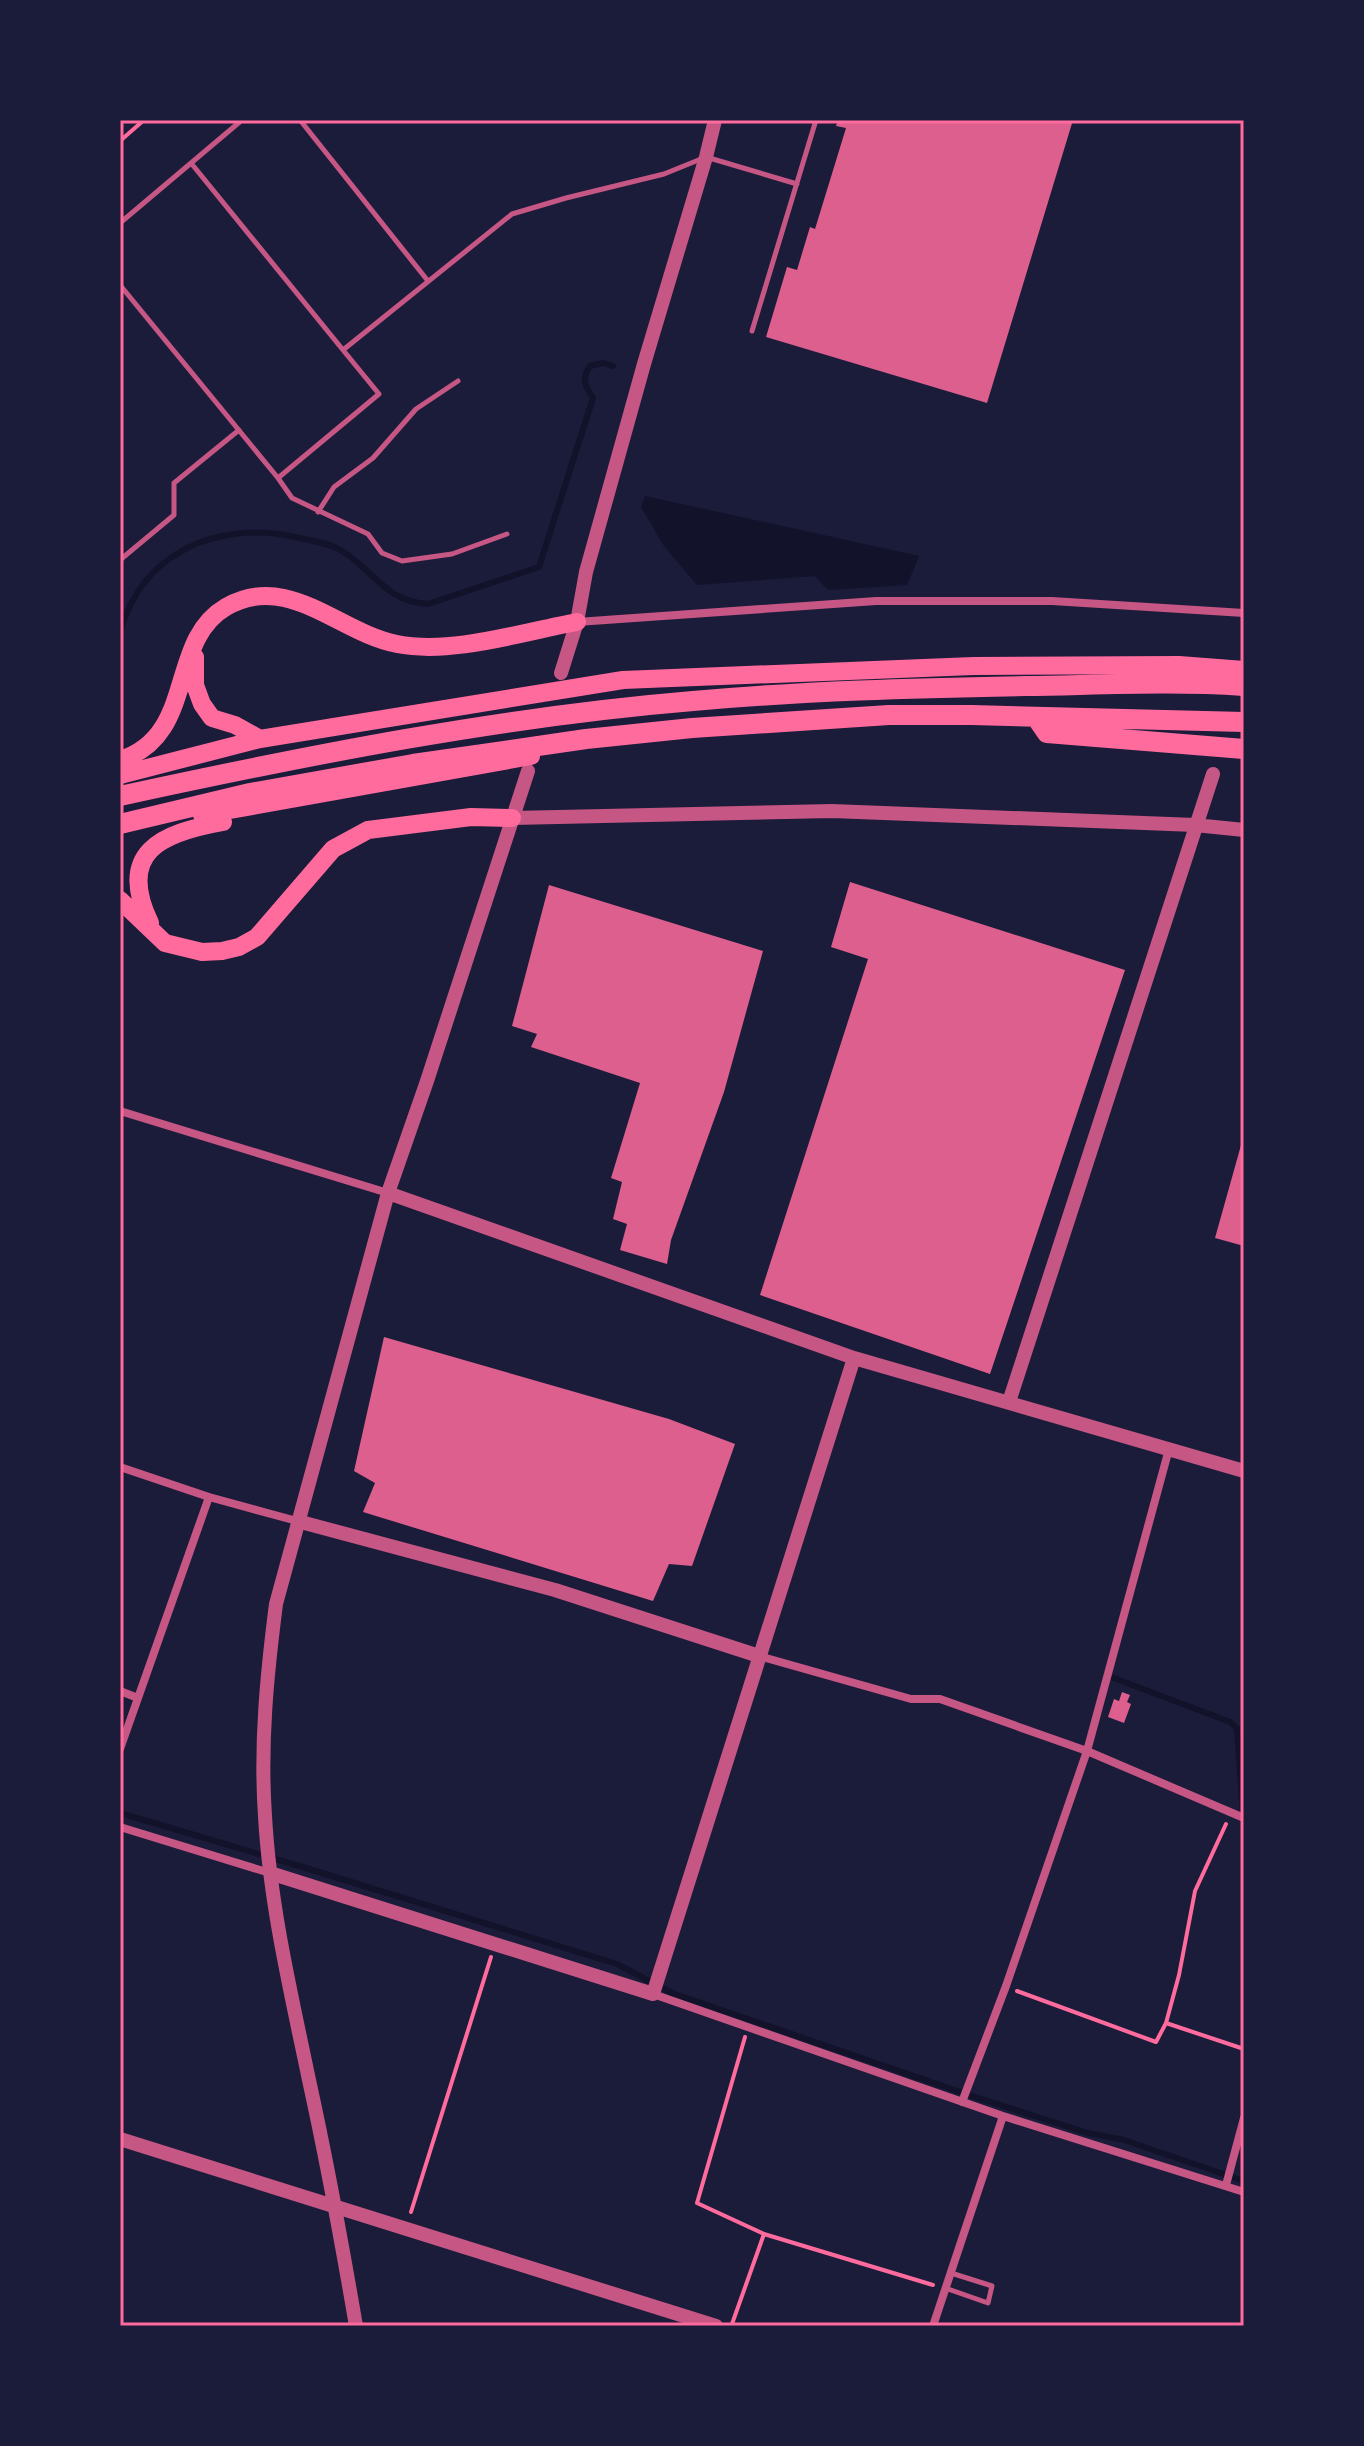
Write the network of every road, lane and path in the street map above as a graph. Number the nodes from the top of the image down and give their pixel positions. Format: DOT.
graph roads {
  1 [pos="144,120"];
  2 [pos="242,120"];
  3 [pos="300,120"];
  4 [pos="715,120"];
  5 [pos="816,120"];
  6 [pos="120,141"];
  7 [pos="706,157"];
  8 [pos="191,163"];
  9 [pos="797,184"];
  10 [pos="120,223"];
  11 [pos="428,281"];
  12 [pos="120,285"];
  13 [pos="752,331"];
  14 [pos="343,350"];
  15 [pos="458,381"];
  16 [pos="239,430"];
  17 [pos="278,478"];
  18 [pos="318,512"];
  19 [pos="507,534"];
  20 [pos="120,560"];
  21 [pos="1244,613"];
  22 [pos="577,622"];
  23 [pos="195,642"];
  24 [pos="1244,670"];
  25 [pos="561,673"];
  26 [pos="1244,686"];
  27 [pos="1038,720"];
  28 [pos="1244,722"];
  29 [pos="1244,730"];
  30 [pos="260,739"];
  31 [pos="1244,749"];
  32 [pos="120,760"];
  33 [pos="505,761"];
  34 [pos="528,771"];
  35 [pos="1213,774"];
  36 [pos="120,775"];
  37 [pos="120,796"];
  38 [pos="512,818"];
  39 [pos="120,824"];
  40 [pos="1195,825"];
  41 [pos="1244,830"];
  42 [pos="120,834"];
  43 [pos="120,900"];
  44 [pos="154,932"];
  45 [pos="120,1111"];
  46 [pos="388,1193"];
  47 [pos="854,1358"];
  48 [pos="1009,1402"];
  49 [pos="1169,1449"];
  50 [pos="120,1467"];
  51 [pos="1244,1471"];
  52 [pos="209,1497"];
  53 [pos="297,1521"];
  54 [pos="759,1656"];
  55 [pos="120,1691"];
  56 [pos="138,1698"];
  57 [pos="120,1749"];
  58 [pos="1087,1751"];
  59 [pos="1231,1815"];
  60 [pos="1244,1818"];
  61 [pos="120,1827"];
  62 [pos="270,1873"];
  63 [pos="494,1945"];
  64 [pos="1006,1986"];
  65 [pos="653,1994"];
  66 [pos="1166,2023"];
  67 [pos="748,2027"];
  68 [pos="1244,2049"];
  69 [pos="962,2102"];
  70 [pos="1003,2116"];
  71 [pos="1244,2118"];
  72 [pos="120,2139"];
  73 [pos="1226,2185"];
  74 [pos="1244,2192"];
  75 [pos="336,2207"];
  76 [pos="406,2230"];
  77 [pos="764,2234"];
  78 [pos="950,2273"];
  79 [pos="945,2288"];
  80 [pos="356,2326"];
  81 [pos="716,2326"];
  82 [pos="731,2326"];
  83 [pos="933,2326"];
  1 -- 6 [label="path"];
  2 -- 8 [label="lane"];
  3 -- 11 [label="lane"];
  4 -- 7 [label="street"];
  5 -- 9 [label="lane"];
  7 -- 9 [label="lane"];
  7 -- 11 [label="lane"];
  7 -- 22 [label="street"];
  8 -- 10 [label="lane"];
  8 -- 14 [label="lane"];
  9 -- 13 [label="lane"];
  11 -- 14 [label="lane"];
  12 -- 16 [label="lane"];
  14 -- 17 [label="lane"];
  15 -- 18 [label="lane"];
  16 -- 17 [label="lane"];
  16 -- 20 [label="lane"];
  17 -- 18 [label="lane"];
  18 -- 19 [label="lane"];
  21 -- 22 [label="street"];
  22 -- 23 [label="highway"];
  22 -- 25 [label="street"];
  23 -- 30 [label="highway"];
  23 -- 32 [label="highway"];
  24 -- 30 [label="highway"];
  26 -- 37 [label="highway"];
  27 -- 29 [label="highway"];
  27 -- 31 [label="highway"];
  27 -- 33 [label="highway"];
  28 -- 39 [label="highway"];
  30 -- 36 [label="highway"];
  33 -- 42 [label="highway"];
  33 -- 44 [label="highway"];
  34 -- 38 [label="street"];
  35 -- 40 [label="street"];
  38 -- 40 [label="street"];
  38 -- 44 [label="highway"];
  38 -- 46 [label="street"];
  40 -- 41 [label="street"];
  40 -- 48 [label="street"];
  43 -- 44 [label="highway"];
  45 -- 46 [label="street"];
  46 -- 47 [label="street"];
  46 -- 53 [label="street"];
  47 -- 48 [label="street"];
  47 -- 54 [label="street"];
  48 -- 49 [label="street"];
  49 -- 51 [label="street"];
  49 -- 58 [label="street"];
  50 -- 52 [label="street"];
  52 -- 53 [label="street"];
  52 -- 56 [label="street"];
  53 -- 54 [label="street"];
  53 -- 62 [label="street"];
  54 -- 58 [label="street"];
  54 -- 65 [label="street"];
  55 -- 56 [label="street"];
  56 -- 57 [label="street"];
  58 -- 59 [label="street"];
  58 -- 64 [label="street"];
  59 -- 60 [label="street"];
  59 -- 66 [label="path"];
  61 -- 62 [label="street"];
  62 -- 63 [label="street"];
  62 -- 75 [label="street"];
  63 -- 65 [label="street"];
  63 -- 76 [label="path"];
  64 -- 66 [label="path"];
  64 -- 69 [label="street"];
  65 -- 67 [label="street"];
  66 -- 68 [label="path"];
  67 -- 69 [label="street"];
  67 -- 77 [label="path"];
  69 -- 70 [label="street"];
  70 -- 73 [label="street"];
  70 -- 78 [label="street"];
  71 -- 73 [label="street"];
  72 -- 75 [label="street"];
  73 -- 74 [label="street"];
  75 -- 76 [label="street"];
  75 -- 80 [label="street"];
  76 -- 81 [label="street"];
  77 -- 79 [label="path"];
  77 -- 82 [label="path"];
  78 -- 79 [label="street"];
  78 -- 79 [label="lane"];
  79 -- 83 [label="street"];
}
